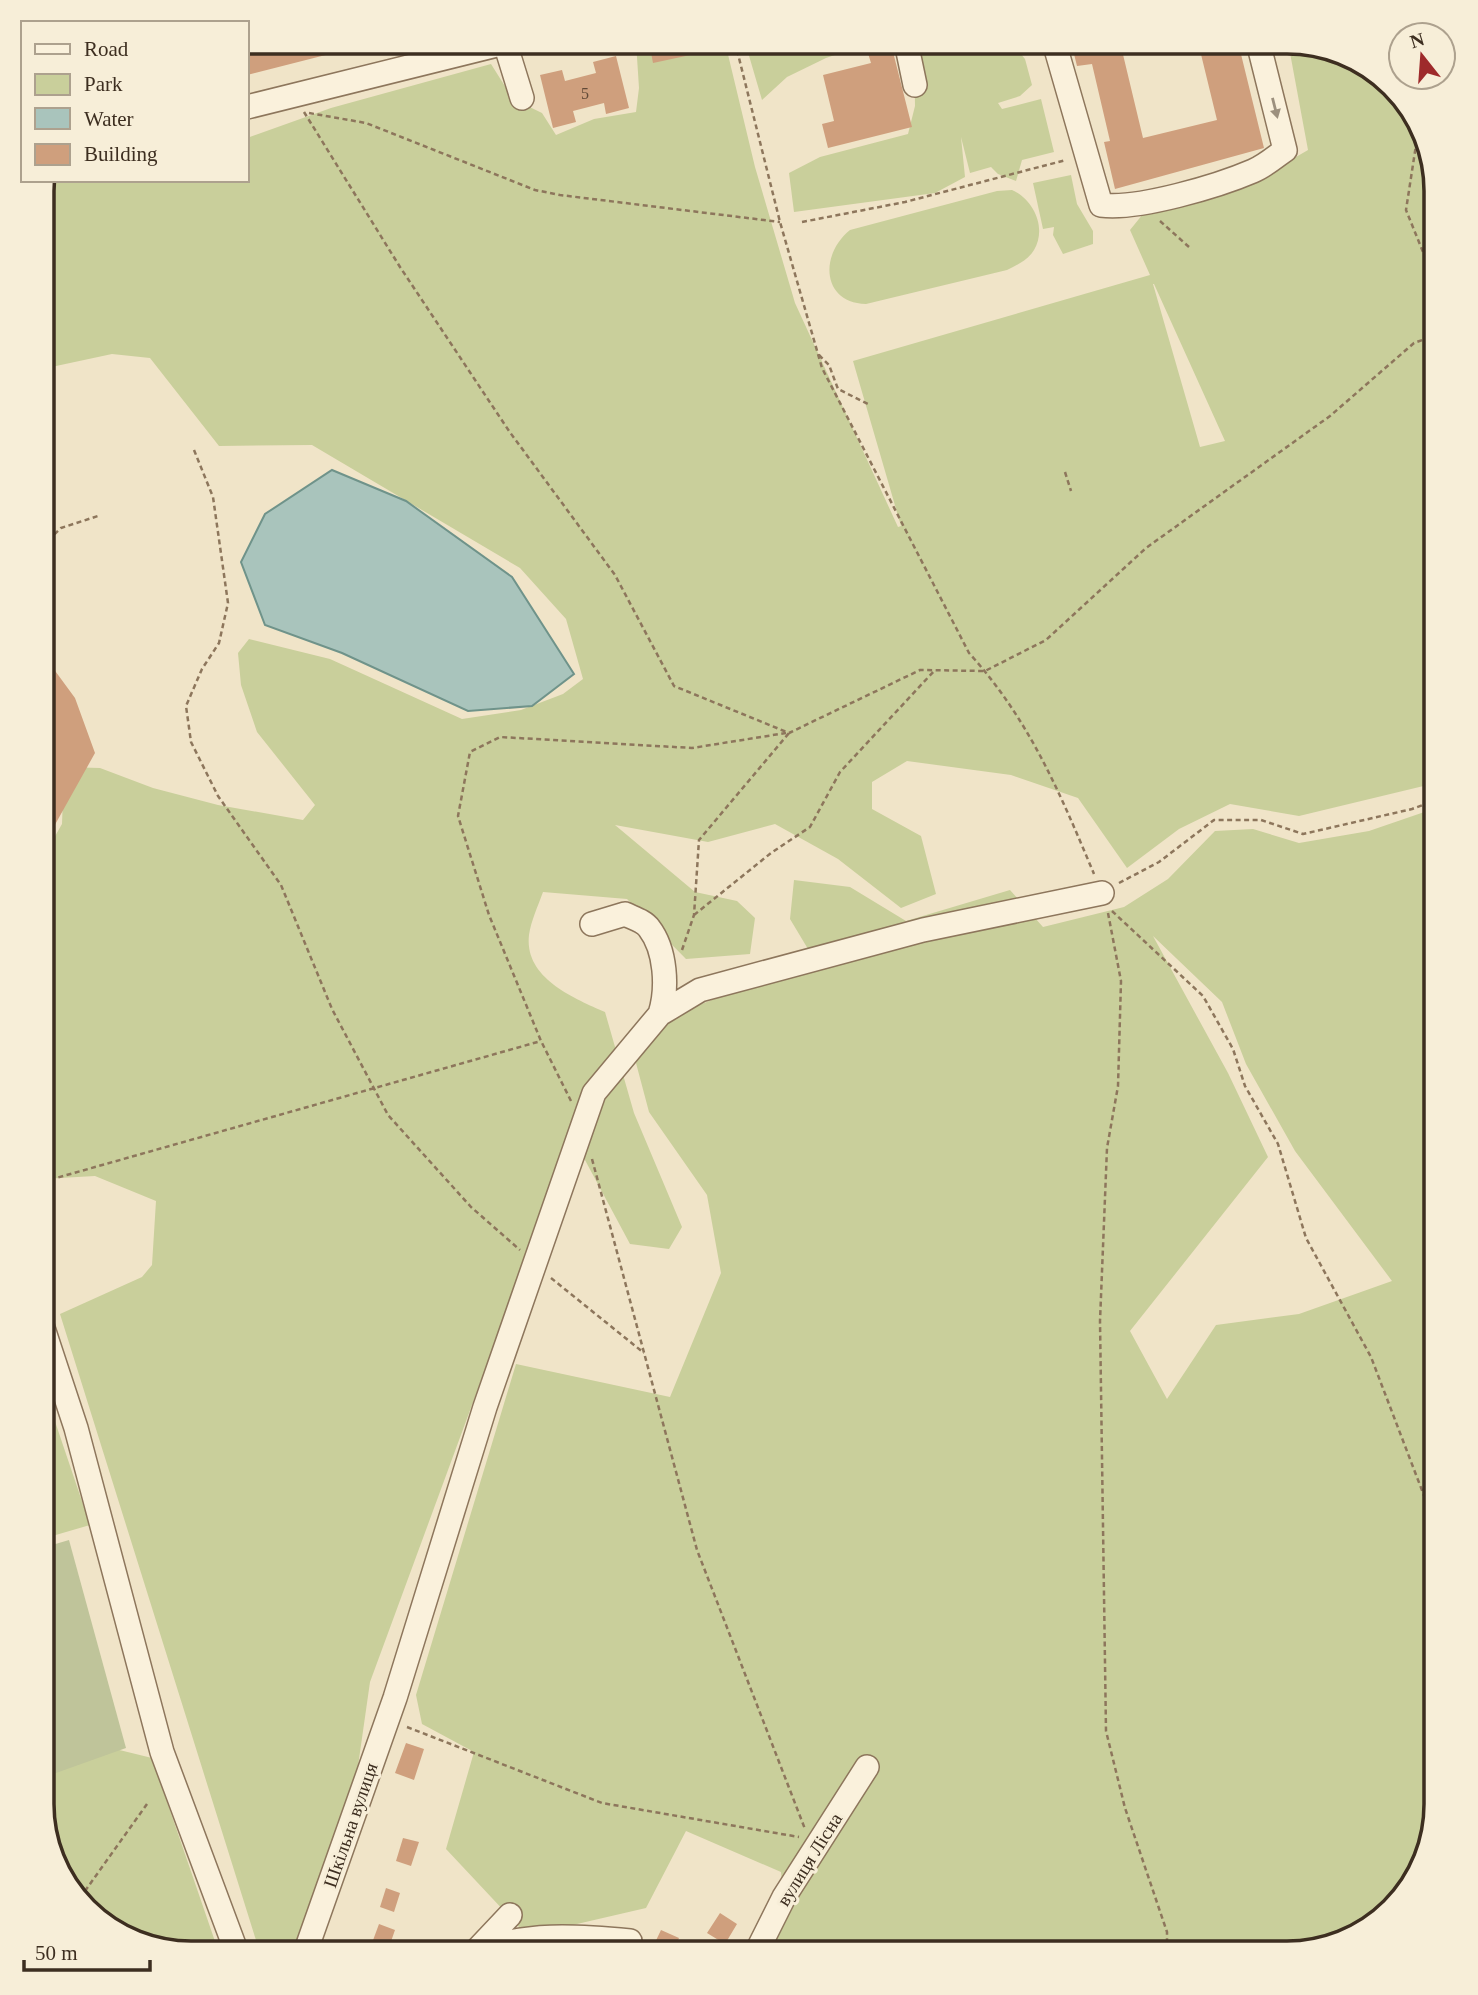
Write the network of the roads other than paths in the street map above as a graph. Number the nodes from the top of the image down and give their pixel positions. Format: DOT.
graph roads {
  1 [pos="417,55"];
  2 [pos="510,55"];
  3 [pos="909,55"];
  4 [pos="1058,55"];
  5 [pos="1261,55"];
  6 [pos="915,85"];
  7 [pos="523,98"];
  8 [pos="248,107"];
  9 [pos="1102,892"];
  10 [pos="592,923"];
  11 [pos="660,1014"];
  12 [pos="54,1362"];
  13 [pos="866,1767"];
  14 [pos="510,1915"];
  15 [pos="233,1941"];
  16 [pos="309,1941"];
  17 [pos="485,1941"];
  18 [pos="512,1941"];
  19 [pos="630,1941"];
  20 [pos="762,1941"];
  1 -- 8 [label="street"];
  2 -- 7 [label="street"];
  3 -- 6 [label="street"];
  5 -- 4 [label="street, one-way"];
  9 -- 11 [label="street"];
  10 -- 11 [label="street"];
  11 -- 16 [label="street, Шкільна вулиця"];
  12 -- 15 [label="street"];
  13 -- 20 [label="street, вулиця Лісна"];
  14 -- 17 [label="street"];
  18 -- 19 [label="street"];
}
